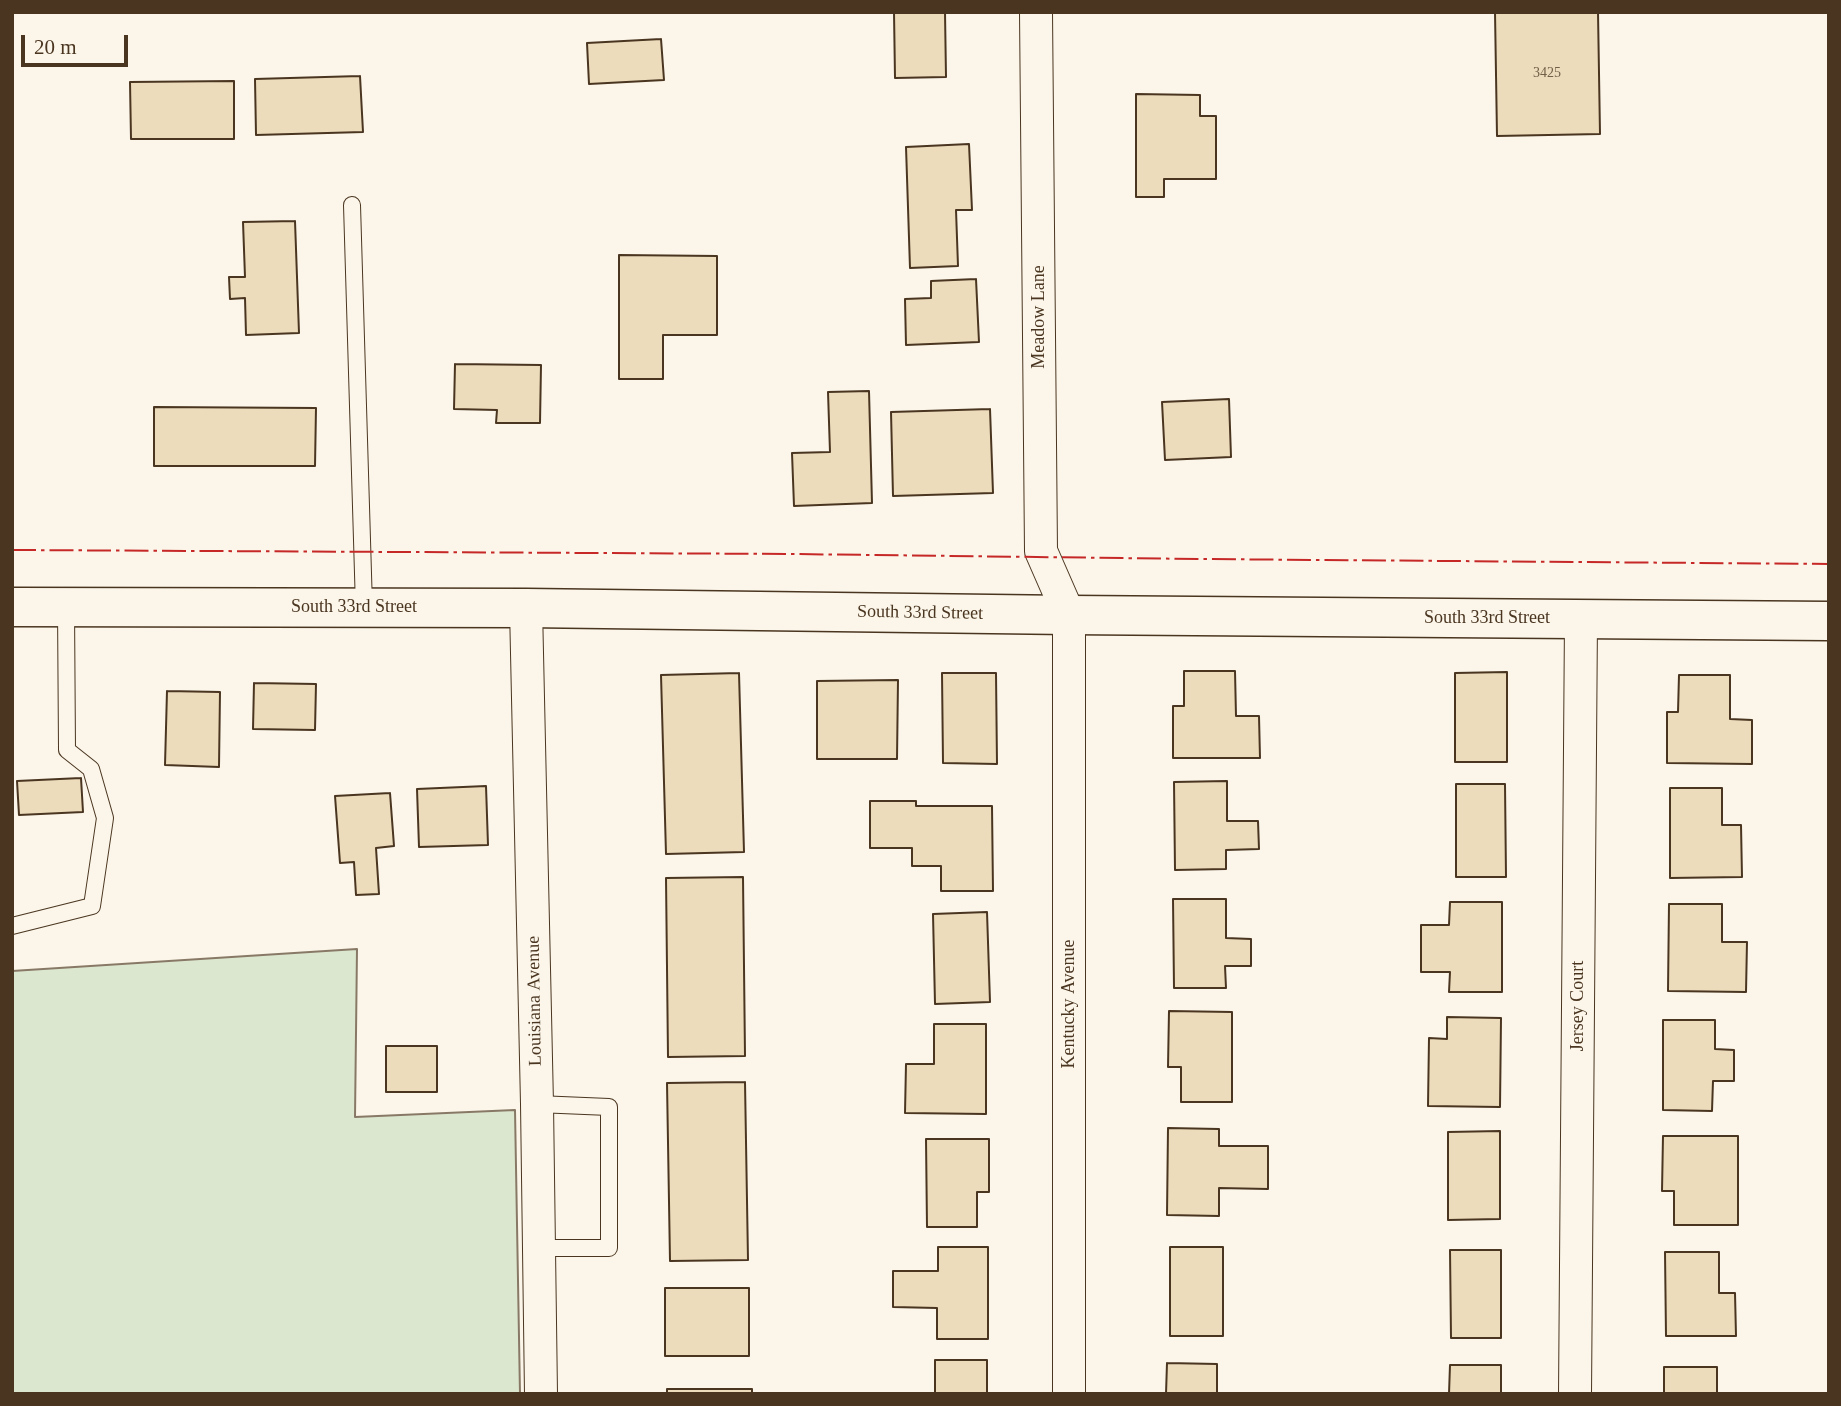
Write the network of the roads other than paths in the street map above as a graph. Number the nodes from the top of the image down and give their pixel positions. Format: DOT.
graph roads {
  1 [pos="1036,12"];
  2 [pos="352,205"];
  3 [pos="12,607"];
  4 [pos="66,607"];
  5 [pos="364,607"];
  6 [pos="526,608"];
  7 [pos="1069,615"];
  8 [pos="1581,619"];
  9 [pos="1829,621"];
  10 [pos="12,926"];
  11 [pos="537,1104"];
  12 [pos="538,1248"];
  13 [pos="541,1394"];
  14 [pos="1069,1394"];
  15 [pos="1575,1394"];
  1 -- 7 [label="street, Meadow Lane"];
  2 -- 5 [label="lane"];
  3 -- 4 [label="street, South 33rd Street"];
  4 -- 5 [label="street, South 33rd Street"];
  4 -- 10 [label="lane"];
  5 -- 6 [label="street, South 33rd Street"];
  6 -- 7 [label="street, South 33rd Street"];
  6 -- 11 [label="street, Louisiana Avenue"];
  7 -- 8 [label="street, South 33rd Street"];
  7 -- 14 [label="street, Kentucky Avenue"];
  8 -- 9 [label="street, South 33rd Street"];
  8 -- 15 [label="street, Jersey Court"];
  11 -- 12 [label="street, Louisiana Avenue"];
  11 -- 12 [label="lane"];
  12 -- 13 [label="street, Louisiana Avenue"];
}
